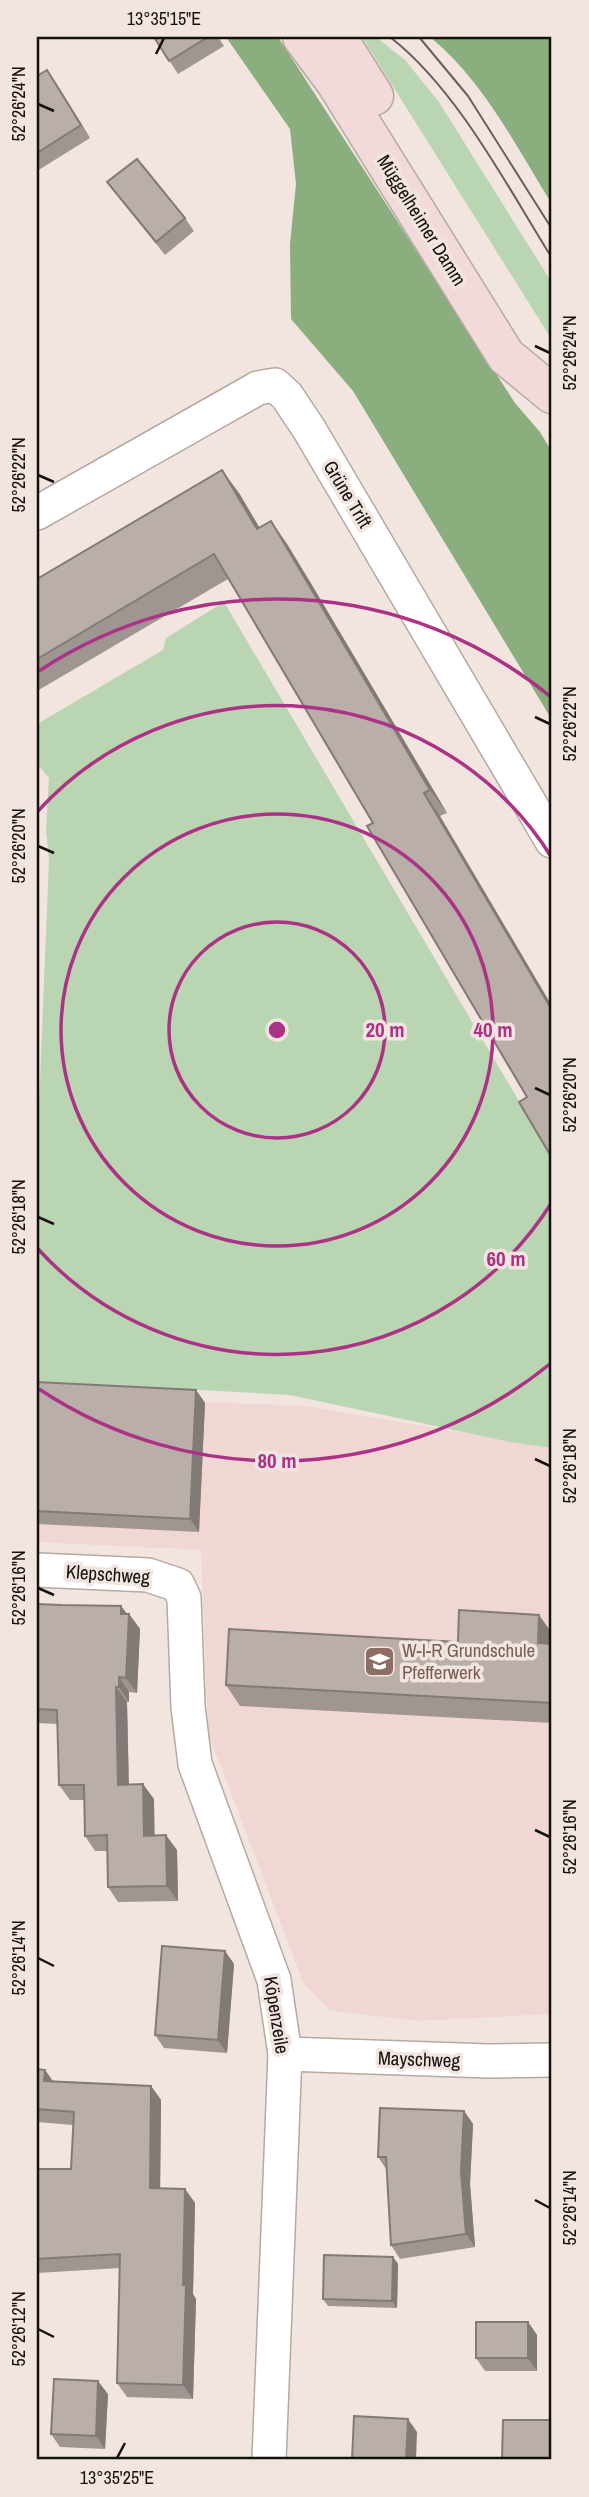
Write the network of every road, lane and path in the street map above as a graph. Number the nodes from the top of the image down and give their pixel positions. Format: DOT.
graph roads {
  1 [pos="302,37"];
  2 [pos="337,37"];
  3 [pos="552,380"];
  4 [pos="552,394"];
  5 [pos="37,513"];
  6 [pos="552,841"];
  7 [pos="37,1570"];
  8 [pos="178,1585"];
  9 [pos="285,2054"];
  10 [pos="552,2060"];
  11 [pos="270,2460"];
  1 -- 4 [label="main road, Müggelheimer Damm"];
  2 -- 3 [label="main road, Müggelheimer Damm"];
  5 -- 6 [label="street, Grüne Trift"];
  7 -- 8 [label="street, Klepschweg"];
  8 -- 9 [label="street, Köpenzeile"];
  9 -- 10 [label="street, Mayschweg"];
  9 -- 11 [label="street, Köpenzeile"];
}
